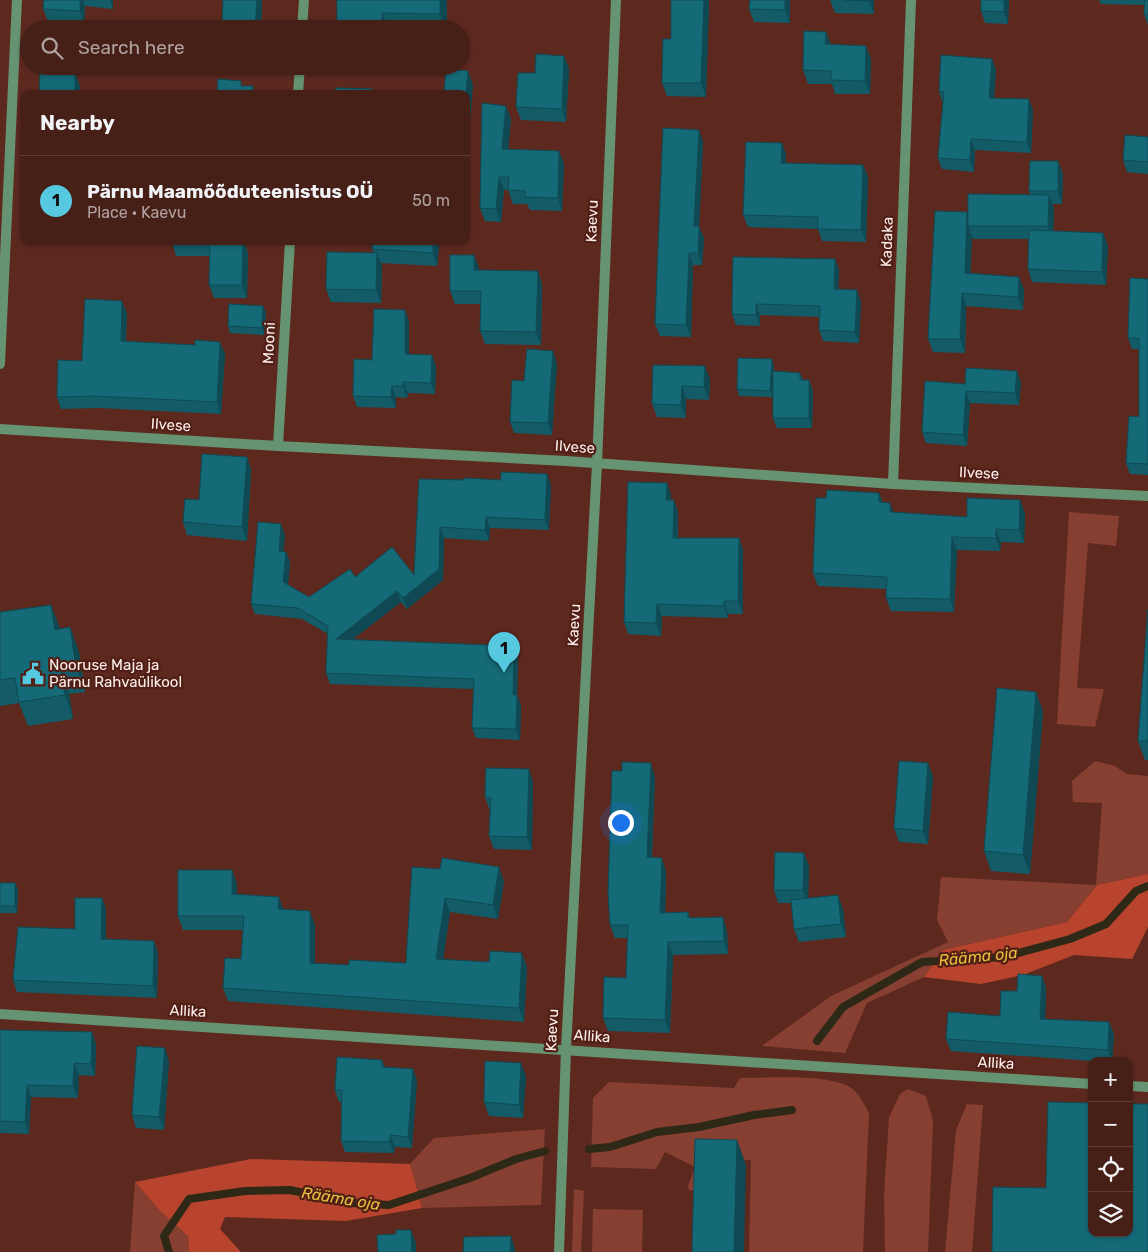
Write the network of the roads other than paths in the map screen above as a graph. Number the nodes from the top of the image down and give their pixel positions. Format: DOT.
graph roads {
  1 [pos="17,0"];
  2 [pos="304,0"];
  3 [pos="616,0"];
  4 [pos="911,0"];
  5 [pos="303,20"];
  6 [pos="299,75"];
  7 [pos="298,90"];
  8 [pos="290,245"];
  9 [pos="0,364"];
  10 [pos="0,429"];
  11 [pos="278,446"];
  12 [pos="598,464"];
  13 [pos="893,484"];
  14 [pos="1148,496"];
  15 [pos="0,1014"];
  16 [pos="566,1049"];
  17 [pos="1088,1084"];
  18 [pos="1133,1086"];
  19 [pos="1148,1087"];
  20 [pos="559,1252"];
  1 -- 9 [label="street"];
  2 -- 5 [label="street"];
  3 -- 12 [label="street, Kaevu"];
  4 -- 13 [label="street, Kadaka"];
  6 -- 7 [label="street"];
  8 -- 11 [label="street, Mooni"];
  10 -- 11 [label="street, Ilvese"];
  11 -- 12 [label="street, Ilvese"];
  12 -- 13 [label="street, Ilvese"];
  12 -- 16 [label="street, Kaevu"];
  13 -- 14 [label="street, Ilvese"];
  15 -- 16 [label="street, Allika"];
  16 -- 17 [label="street, Allika"];
  16 -- 20 [label="street, Kaevu"];
  18 -- 19 [label="street"];
}
